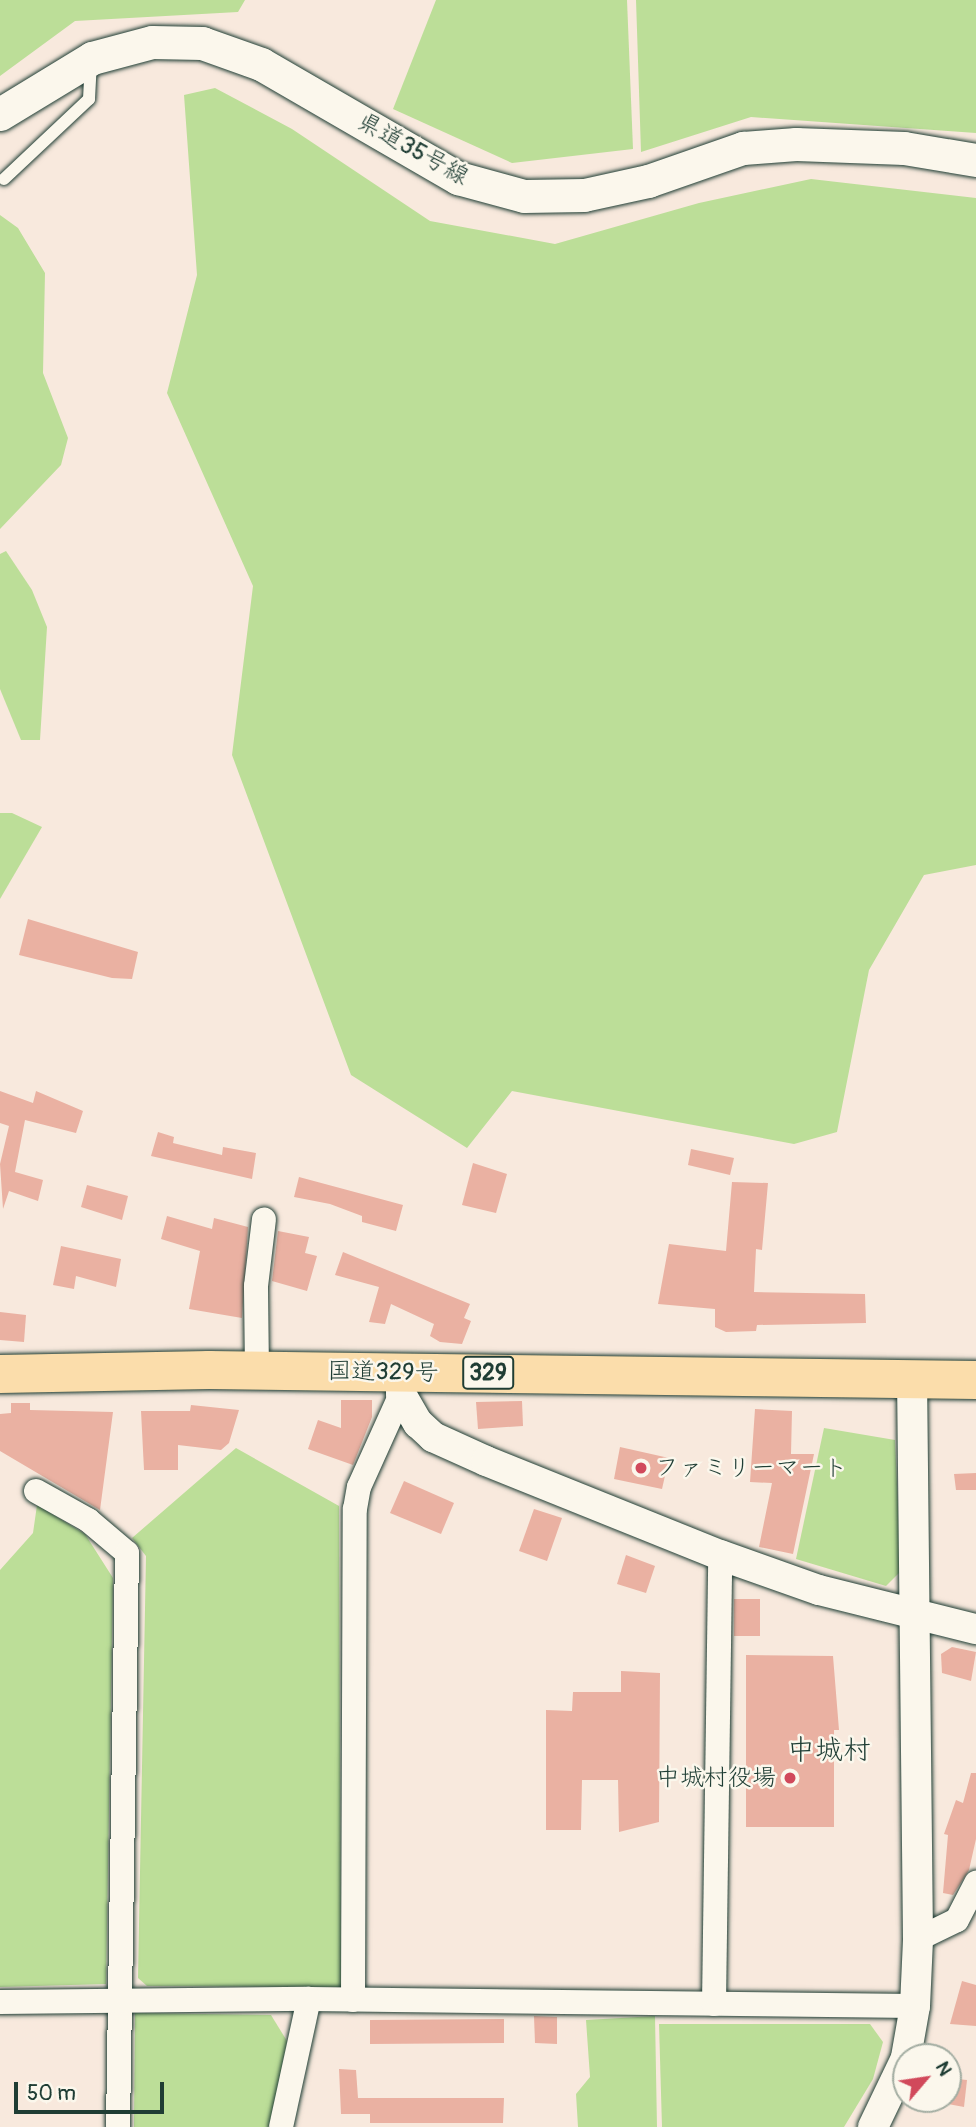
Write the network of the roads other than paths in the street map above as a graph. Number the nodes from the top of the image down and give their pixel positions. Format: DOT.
graph roads {
  1 [pos="92,58"];
  2 [pos="0,114"];
  3 [pos="976,160"];
  4 [pos="4,179"];
  5 [pos="264,1219"];
  6 [pos="257,1371"];
  7 [pos="0,1374"];
  8 [pos="912,1380"];
  9 [pos="976,1380"];
  10 [pos="400,1383"];
  11 [pos="36,1491"];
  12 [pos="720,1555"];
  13 [pos="914,1614"];
  14 [pos="976,1629"];
  15 [pos="976,1882"];
  16 [pos="918,1939"];
  17 [pos="309,1999"];
  18 [pos="353,2000"];
  19 [pos="120,2001"];
  20 [pos="0,2002"];
  21 [pos="714,2004"];
  22 [pos="915,2006"];
  23 [pos="909,2043"];
  24 [pos="892,2087"];
  25 [pos="118,2127"];
  26 [pos="281,2127"];
  27 [pos="873,2127"];
  1 -- 2 [label="main road, 県道35号線"];
  1 -- 3 [label="main road, 県道35号線"];
  1 -- 4 [label="lane"];
  5 -- 6 [label="street"];
  6 -- 7 [label="highway, 国道329号 / 329"];
  6 -- 10 [label="highway, 国道329号 / 329"];
  8 -- 9 [label="highway, 国道329号 / 329"];
  8 -- 10 [label="highway, 国道329号 / 329"];
  8 -- 13 [label="street"];
  10 -- 12 [label="street"];
  10 -- 18 [label="street"];
  11 -- 19 [label="street"];
  12 -- 13 [label="street"];
  12 -- 21 [label="street"];
  13 -- 14 [label="street"];
  13 -- 16 [label="street"];
  15 -- 16 [label="street"];
  16 -- 22 [label="street"];
  17 -- 18 [label="street"];
  17 -- 19 [label="street"];
  17 -- 26 [label="street"];
  18 -- 21 [label="street"];
  19 -- 20 [label="street"];
  19 -- 25 [label="street"];
  21 -- 22 [label="street"];
  22 -- 23 [label="street"];
  24 -- 27 [label="street"];
}
